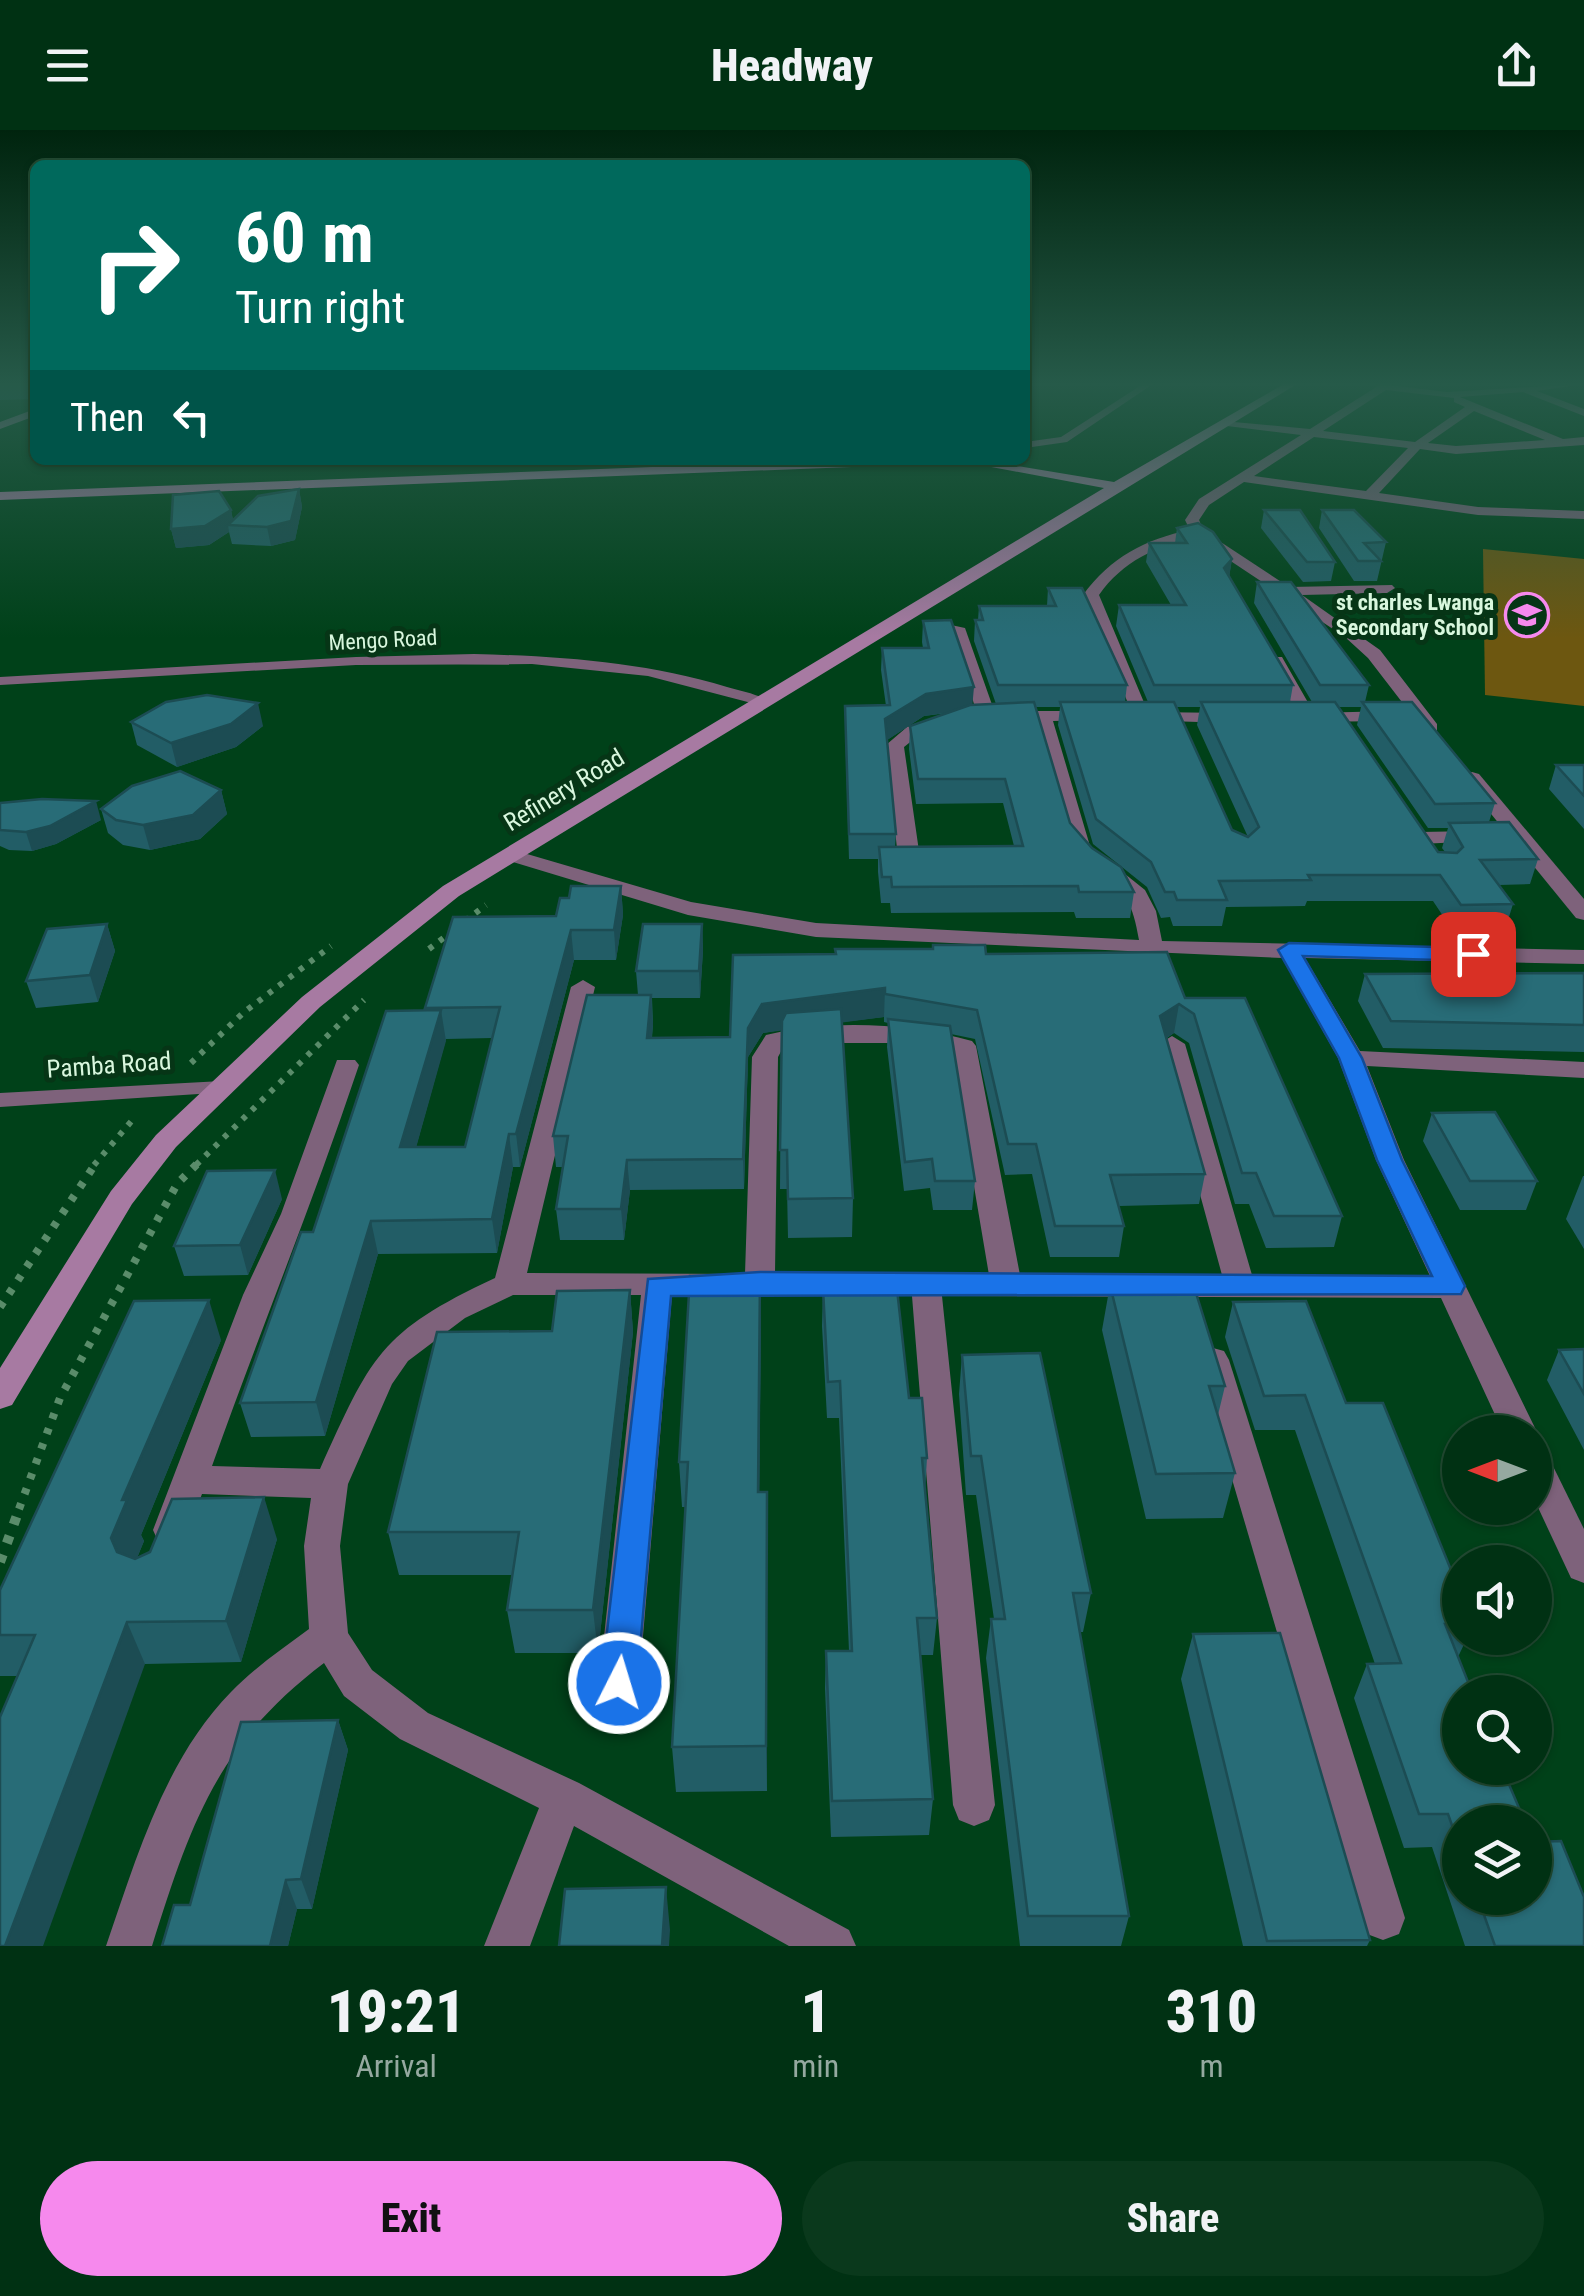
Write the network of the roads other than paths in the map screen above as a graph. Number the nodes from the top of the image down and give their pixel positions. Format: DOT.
graph roads {
  1 [pos="584,469"];
  2 [pos="1012,469"];
  3 [pos="1146,469"];
  4 [pos="1256,469"];
  5 [pos="1395,469"];
  6 [pos="1242,478"];
  7 [pos="1116,486"];
  8 [pos="0,496"];
  9 [pos="1367,498"];
  10 [pos="1584,515"];
  11 [pos="1198,532"];
  12 [pos="1338,573"];
  13 [pos="1348,588"];
  14 [pos="1387,588"];
  15 [pos="1290,591"];
  16 [pos="957,628"];
  17 [pos="1270,652"];
  18 [pos="0,681"];
  19 [pos="764,702"];
  20 [pos="1042,716"];
  21 [pos="1141,716"];
  22 [pos="1420,716"];
  23 [pos="970,717"];
  24 [pos="1254,718"];
  25 [pos="1446,746"];
  26 [pos="1458,762"];
  27 [pos="1521,837"];
  28 [pos="1420,838"];
  29 [pos="510,855"];
  30 [pos="909,858"];
  31 [pos="1584,913"];
  32 [pos="1152,948"];
  33 [pos="1289,950"];
  34 [pos="1584,957"];
  35 [pos="583,987"];
  36 [pos="1172,1044"];
  37 [pos="1350,1058"];
  38 [pos="346,1065"];
  39 [pos="1584,1070"];
  40 [pos="222,1087"];
  41 [pos="0,1100"];
  42 [pos="760,1282"];
  43 [pos="1006,1283"];
  44 [pos="1239,1283"];
  45 [pos="509,1284"];
  46 [pos="1190,1284"];
  47 [pos="658,1286"];
  48 [pos="926,1286"];
  49 [pos="1451,1286"];
  50 [pos="0,1396"];
  51 [pos="1512,1415"];
  52 [pos="192,1479"];
  53 [pos="331,1484"];
  54 [pos="1552,1500"];
  55 [pos="157,1564"];
  56 [pos="1584,1567"];
  57 [pos="329,1636"];
  58 [pos="619,1683"];
  59 [pos="564,1798"];
  60 [pos="974,1805"];
  61 [pos="1383,1918"];
  62 [pos="129,1946"];
  63 [pos="507,1946"];
  64 [pos="832,1946"];
  1 -- 8 [label="main road"];
  2 -- 7 [label="main road"];
  3 -- 7 [label="main road, Refinery Road"];
  4 -- 6 [label="street"];
  5 -- 9 [label="street"];
  6 -- 9 [label="street"];
  6 -- 11 [label="street"];
  7 -- 19 [label="main road, Refinery Road"];
  9 -- 10 [label="street"];
  11 -- 15 [label="street"];
  11 -- 21 [label="street"];
  12 -- 13 [label="street"];
  13 -- 14 [label="street"];
  13 -- 15 [label="street"];
  15 -- 22 [label="street"];
  16 -- 23 [label="street"];
  17 -- 22 [label="street"];
  18 -- 19 [label="lane, Mengo Road"];
  19 -- 29 [label="main road, Refinery Road"];
  20 -- 21 [label="street"];
  20 -- 23 [label="street"];
  20 -- 32 [label="street"];
  21 -- 24 [label="street"];
  22 -- 25 [label="street"];
  23 -- 30 [label="street"];
  26 -- 27 [label="street"];
  27 -- 28 [label="street"];
  27 -- 31 [label="street"];
  29 -- 32 [label="street"];
  29 -- 40 [label="main road, Refinery Road"];
  32 -- 33 [label="street"];
  33 -- 34 [label="street"];
  33 -- 37 [label="street"];
  35 -- 45 [label="street"];
  36 -- 44 [label="street"];
  37 -- 39 [label="street"];
  37 -- 49 [label="street"];
  38 -- 52 [label="street"];
  40 -- 41 [label="lane, Pamba Road"];
  40 -- 50 [label="main road, Refinery Road"];
  42 -- 43 [label="street"];
  42 -- 47 [label="street"];
  42 -- 48 [label="street"];
  43 -- 46 [label="street"];
  43 -- 48 [label="street"];
  44 -- 46 [label="street"];
  44 -- 49 [label="street"];
  45 -- 47 [label="street"];
  45 -- 53 [label="street"];
  46 -- 61 [label="street"];
  47 -- 58 [label="street"];
  48 -- 60 [label="street"];
  49 -- 51 [label="street"];
  52 -- 53 [label="street"];
  52 -- 55 [label="street"];
  53 -- 57 [label="street"];
  54 -- 56 [label="street"];
  57 -- 59 [label="street"];
  57 -- 62 [label="street"];
  59 -- 63 [label="street"];
  59 -- 64 [label="street"];
}
